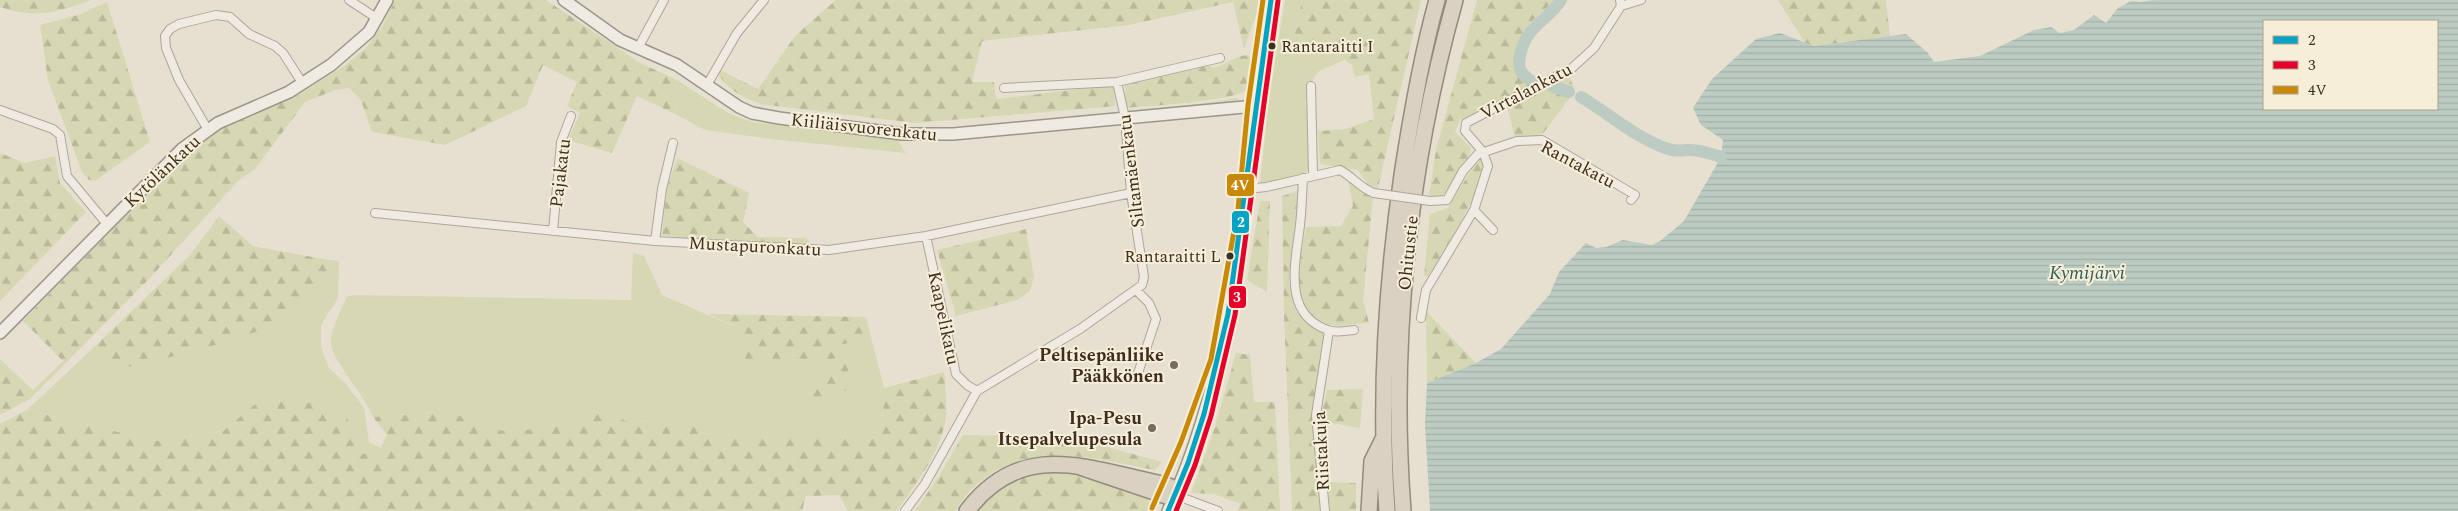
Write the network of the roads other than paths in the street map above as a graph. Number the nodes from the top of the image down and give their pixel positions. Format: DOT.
graph roads {
  1 [pos="349,0"];
  2 [pos="387,0"];
  3 [pos="664,0"];
  4 [pos="764,0"];
  5 [pos="1271,0"];
  6 [pos="1437,0"];
  7 [pos="1455,0"];
  8 [pos="1641,0"];
  9 [pos="571,2"];
  10 [pos="1620,3"];
  11 [pos="378,19"];
  12 [pos="638,48"];
  13 [pos="1220,58"];
  14 [pos="1118,82"];
  15 [pos="303,84"];
  16 [pos="707,85"];
  17 [pos="1311,86"];
  18 [pos="1004,88"];
  19 [pos="1255,106"];
  20 [pos="0,110"];
  21 [pos="571,116"];
  22 [pos="1125,118"];
  23 [pos="208,130"];
  24 [pos="673,143"];
  25 [pos="1483,152"];
  26 [pos="1313,175"];
  27 [pos="1303,178"];
  28 [pos="1248,189"];
  29 [pos="1131,193"];
  30 [pos="1631,200"];
  31 [pos="1474,210"];
  32 [pos="375,213"];
  33 [pos="107,224"];
  34 [pos="1493,230"];
  35 [pos="554,231"];
  36 [pos="926,236"];
  37 [pos="655,241"];
  38 [pos="1136,290"];
  39 [pos="1421,318"];
  40 [pos="1354,330"];
  41 [pos="1329,331"];
  42 [pos="0,333"];
  43 [pos="1136,379"];
  44 [pos="977,391"];
  45 [pos="1385,435"];
  46 [pos="1170,497"];
  47 [pos="905,511"];
  48 [pos="967,511"];
  49 [pos="1159,511"];
  50 [pos="1218,511"];
  51 [pos="1325,511"];
  52 [pos="1369,511"];
  53 [pos="1387,511"];
  54 [pos="1403,511"];
  1 -- 11 [label="street"];
  2 -- 11 [label="street, Kytölänkatu"];
  3 -- 12 [label="street"];
  4 -- 16 [label="street"];
  5 -- 19 [label="street"];
  6 -- 45 [label="highway, Ohitustie"];
  7 -- 54 [label="highway, Ohitustie"];
  8 -- 10 [label="street"];
  9 -- 12 [label="street, Kiiliäisvuorenkatu"];
  10 -- 25 [label="street, Virtalankatu"];
  11 -- 15 [label="street, Kytölänkatu"];
  12 -- 16 [label="street, Kiiliäisvuorenkatu"];
  13 -- 14 [label="street"];
  14 -- 18 [label="street"];
  14 -- 22 [label="street, Siltamäenkatu"];
  15 -- 23 [label="street, Kytölänkatu"];
  15 -- 23 [label="street"];
  16 -- 22 [label="street, Kiiliäisvuorenkatu"];
  17 -- 26 [label="street"];
  19 -- 22 [label="street, Kiiliäisvuorenkatu"];
  19 -- 28 [label="street"];
  20 -- 33 [label="street"];
  21 -- 35 [label="street, Pajakatu"];
  22 -- 29 [label="street, Siltamäenkatu"];
  23 -- 33 [label="street, Kytölänkatu"];
  24 -- 37 [label="street"];
  25 -- 26 [label="street, bridge"];
  25 -- 30 [label="street, Rantakatu"];
  25 -- 31 [label="street"];
  26 -- 27 [label="street"];
  27 -- 28 [label="street"];
  27 -- 41 [label="street"];
  28 -- 46 [label="street"];
  29 -- 36 [label="street, Mustapuronkatu"];
  29 -- 38 [label="street, Siltamäenkatu"];
  31 -- 34 [label="street"];
  31 -- 39 [label="street"];
  32 -- 35 [label="street, Mustapuronkatu"];
  33 -- 42 [label="street, Kytölänkatu"];
  35 -- 37 [label="street, Mustapuronkatu"];
  36 -- 37 [label="street, Mustapuronkatu"];
  36 -- 44 [label="street, Kaapelikatu"];
  38 -- 43 [label="street"];
  38 -- 44 [label="street"];
  40 -- 41 [label="street"];
  41 -- 51 [label="street, Riistakuja"];
  44 -- 47 [label="street"];
  45 -- 52 [label="highway"];
  45 -- 53 [label="highway, Ohitustie"];
  46 -- 48 [label="highway"];
  46 -- 49 [label="street"];
  46 -- 50 [label="street"];
}
